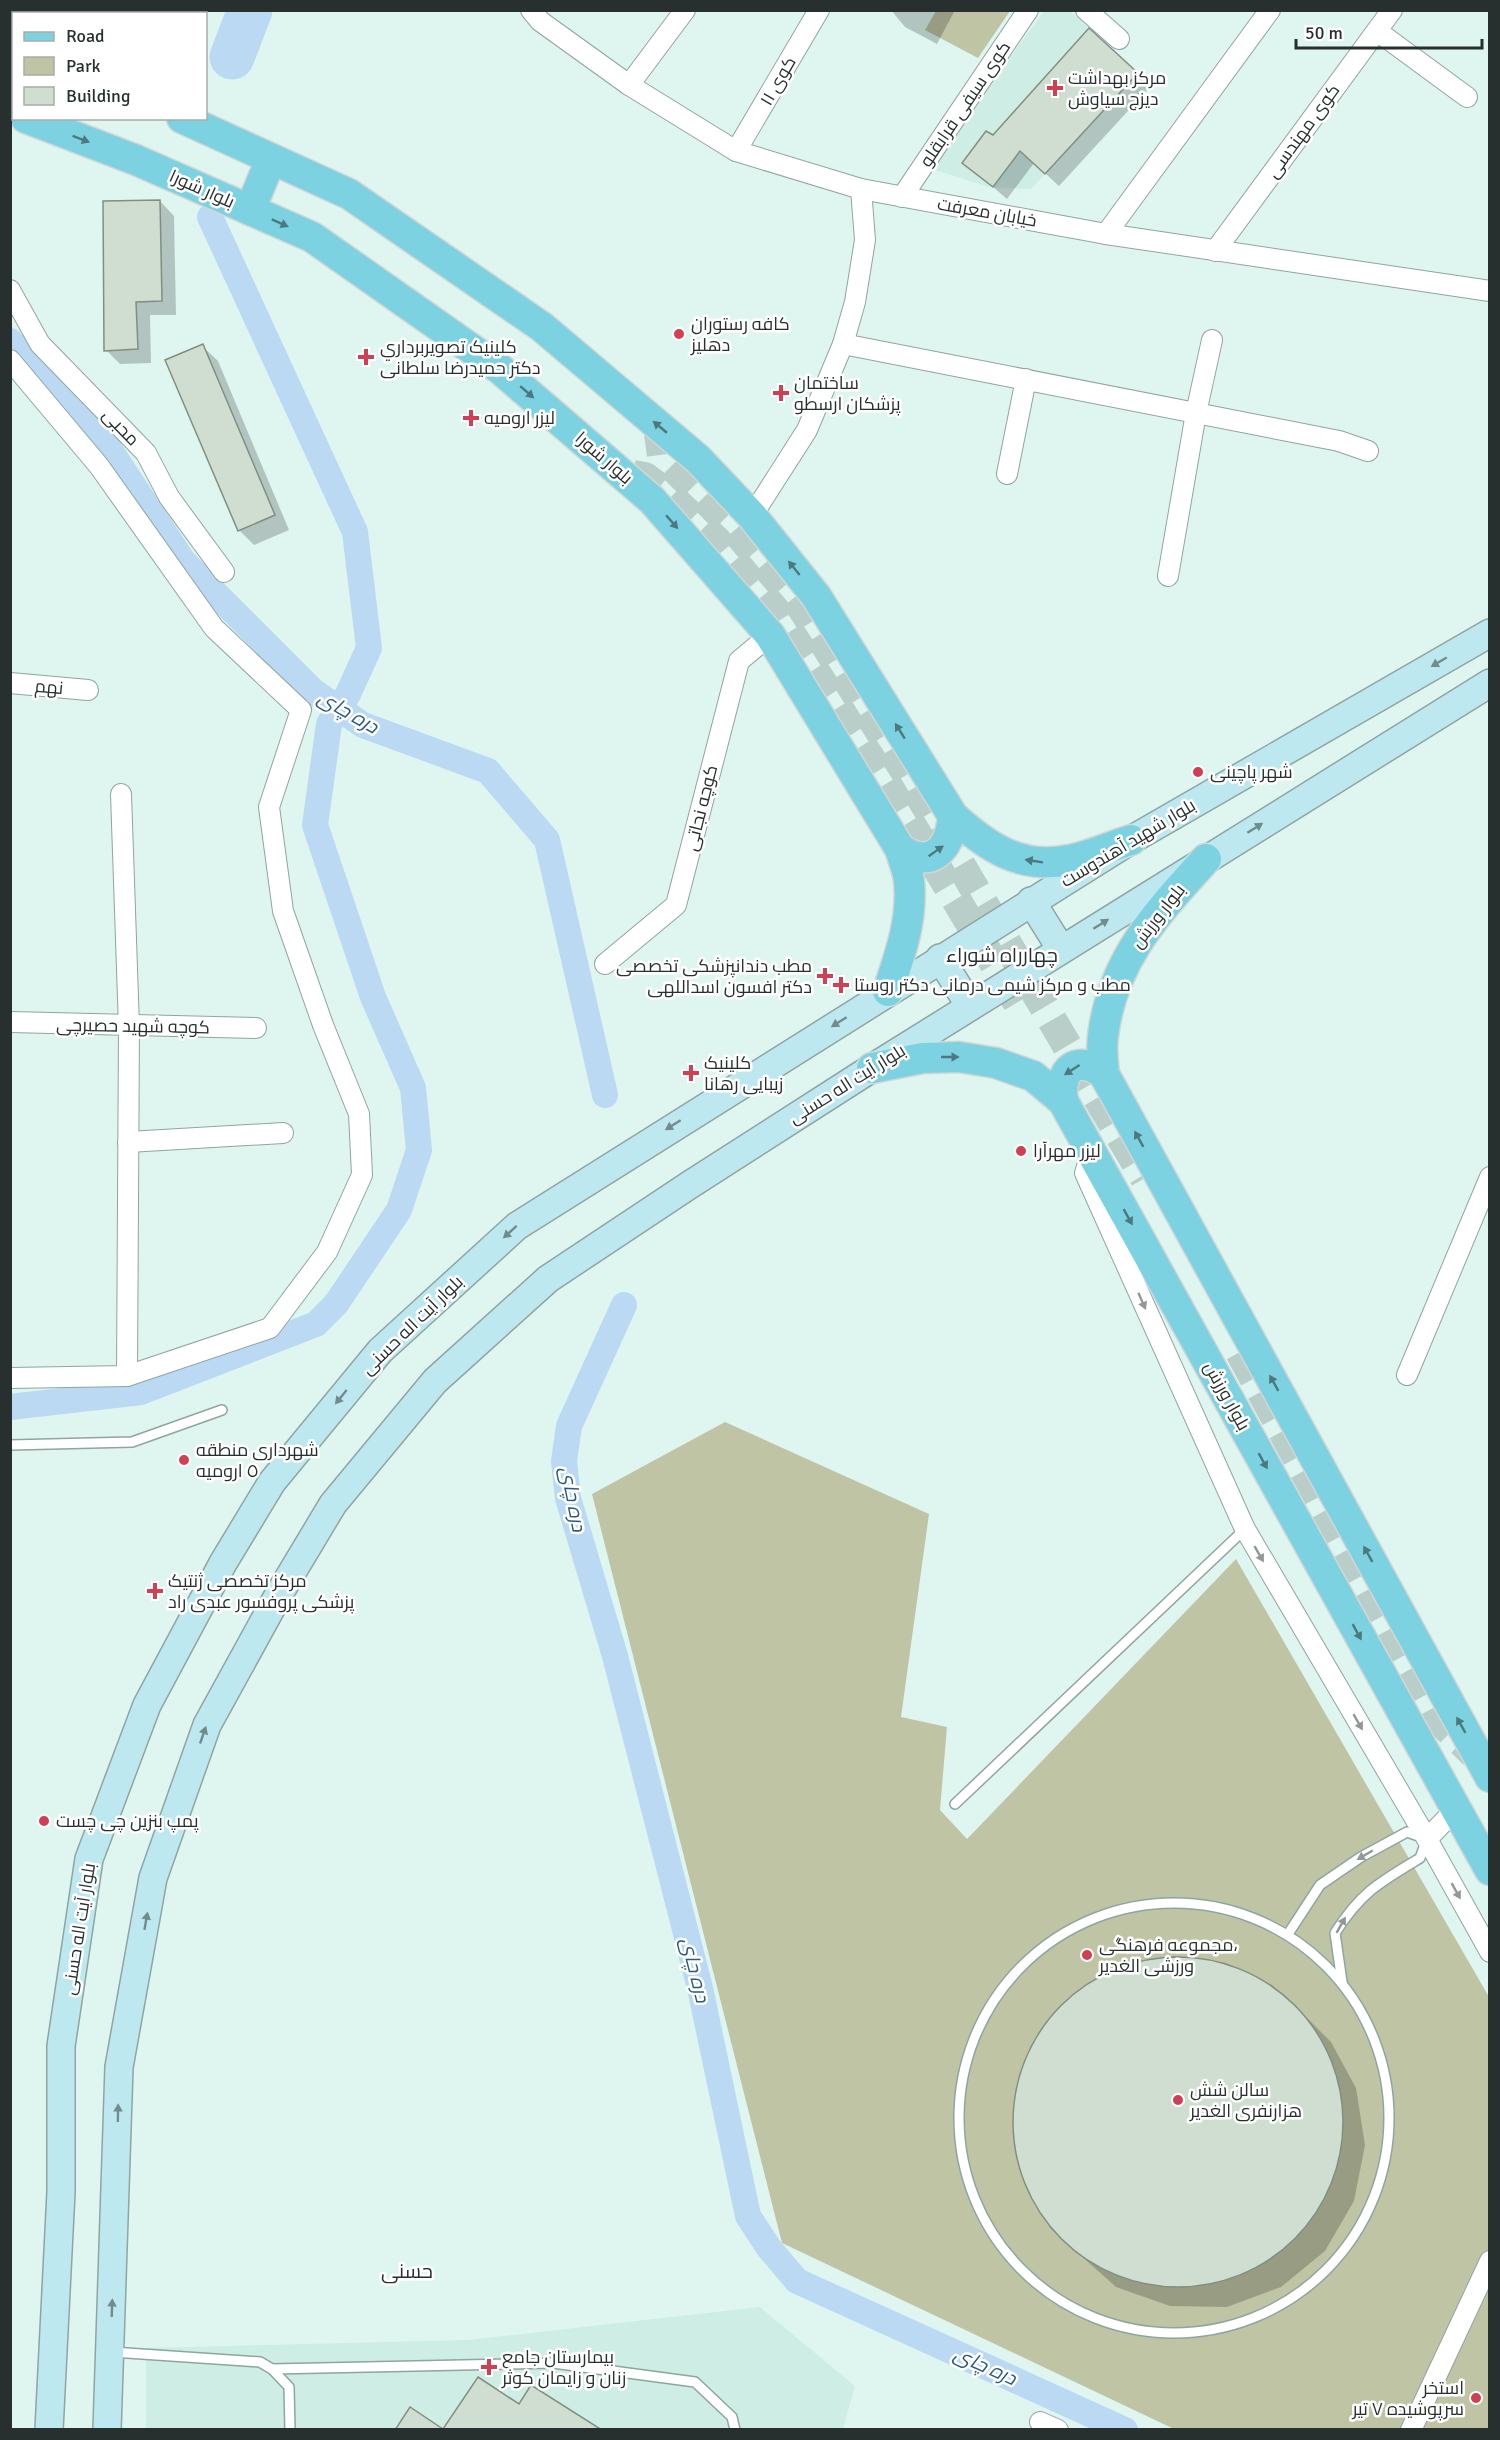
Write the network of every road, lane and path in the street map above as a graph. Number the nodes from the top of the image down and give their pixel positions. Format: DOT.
graph roads {
  1 [pos="531,10"];
  2 [pos="685,10"];
  3 [pos="819,10"];
  4 [pos="1028,10"];
  5 [pos="1086,10"];
  6 [pos="1270,10"];
  7 [pos="1392,10"];
  8 [pos="1377,31"];
  9 [pos="1119,39"];
  10 [pos="629,85"];
  11 [pos="1467,97"];
  12 [pos="31,120"];
  13 [pos="186,120"];
  14 [pos="736,151"];
  15 [pos="272,159"];
  16 [pos="861,189"];
  17 [pos="902,197"];
  18 [pos="250,210"];
  19 [pos="1106,234"];
  20 [pos="1215,250"];
  21 [pos="10,290"];
  22 [pos="1490,291"];
  23 [pos="1212,340"];
  24 [pos="843,344"];
  25 [pos="10,360"];
  26 [pos="1026,379"];
  27 [pos="1196,413"];
  28 [pos="1368,451"];
  29 [pos="1007,474"];
  30 [pos="752,516"];
  31 [pos="224,572"];
  32 [pos="1168,576"];
  33 [pos="1490,633"];
  34 [pos="770,635"];
  35 [pos="10,683"];
  36 [pos="1490,683"];
  37 [pos="88,690"];
  38 [pos="121,794"];
  39 [pos="953,816"];
  40 [pos="1131,840"];
  41 [pos="900,849"];
  42 [pos="1206,859"];
  43 [pos="1031,901"];
  44 [pos="986,929"];
  45 [pos="1061,949"];
  46 [pos="940,958"];
  47 [pos="605,964"];
  48 [pos="888,991"];
  49 [pos="970,1006"];
  50 [pos="10,1022"];
  51 [pos="129,1027"];
  52 [pos="256,1028"];
  53 [pos="872,1068"];
  54 [pos="1104,1074"];
  55 [pos="1063,1101"];
  56 [pos="283,1133"];
  57 [pos="128,1142"];
  58 [pos="1092,1151"];
  59 [pos="1490,1177"];
  60 [pos="1407,1375"];
  61 [pos="127,1376"];
  62 [pos="10,1378"];
  63 [pos="222,1410"];
  64 [pos="10,1445"];
  65 [pos="1245,1529"];
  66 [pos="1490,1777"];
  67 [pos="955,1804"];
  68 [pos="1455,1810"];
  69 [pos="1427,1839"];
  70 [pos="1490,1870"];
  71 [pos="1288,1934"];
  72 [pos="1490,1952"];
  73 [pos="1342,1982"];
  74 [pos="1490,2261"];
  75 [pos="110,2352"];
  76 [pos="272,2369"];
  77 [pos="49,2430"];
  78 [pos="107,2430"];
  79 [pos="290,2430"];
  80 [pos="735,2430"];
  81 [pos="1411,2430"];
  1 -- 10 [label="street, خیابان معرفت"];
  2 -- 10 [label="street"];
  3 -- 14 [label="street, کوی ۱۱"];
  4 -- 17 [label="street, کوی سیفی قرابقلو"];
  5 -- 9 [label="street"];
  6 -- 19 [label="street"];
  7 -- 8 [label="street, کوی مهندسی"];
  8 -- 11 [label="street"];
  8 -- 20 [label="street, کوی مهندسی"];
  10 -- 14 [label="street, خیابان معرفت"];
  12 -- 18 [label="main road, بلوار شورا, one-way"];
  13 -- 15 [label="main road"];
  14 -- 16 [label="street, خیابان معرفت"];
  15 -- 18 [label="main road"];
  30 -- 15 [label="main road, one-way"];
  16 -- 17 [label="street, خیابان معرفت"];
  16 -- 24 [label="street"];
  17 -- 19 [label="street, خیابان معرفت"];
  18 -- 34 [label="main road, بلوار شورا, one-way"];
  19 -- 20 [label="street, خیابان معرفت"];
  20 -- 22 [label="street, خیابان معرفت"];
  21 -- 31 [label="street, محبی"];
  23 -- 27 [label="street"];
  24 -- 26 [label="street"];
  24 -- 30 [label="street"];
  25 -- 61 [label="street"];
  26 -- 27 [label="street"];
  26 -- 29 [label="street"];
  27 -- 28 [label="street"];
  27 -- 32 [label="street"];
  39 -- 30 [label="main road, one-way"];
  33 -- 40 [label="main road, بلوار شهید آهندوست, one-way"];
  34 -- 41 [label="main road, بلوار شورا"];
  34 -- 47 [label="street, کوچه نجاتی"];
  35 -- 37 [label="street, نهم"];
  42 -- 36 [label="main road, one-way"];
  38 -- 51 [label="street"];
  40 -- 39 [label="main road, one-way"];
  41 -- 39 [label="main road, one-way"];
  40 -- 43 [label="main road, بلوار شهید آهندوست"];
  41 -- 48 [label="main road, بلوار شورا"];
  45 -- 42 [label="main road, one-way"];
  42 -- 54 [label="main road, بلوار ورزش"];
  43 -- 44 [label="main road, بلوار شهید آهندوست"];
  43 -- 45 [label="main road"];
  44 -- 46 [label="main road, بلوار آیت اله حسنی"];
  45 -- 49 [label="main road, بلوار آیت اله حسنی"];
  46 -- 48 [label="main road, بلوار آیت اله حسنی"];
  46 -- 49 [label="main road"];
  48 -- 77 [label="main road, بلوار آیت اله حسنی, one-way"];
  49 -- 53 [label="main road, بلوار آیت اله حسنی"];
  50 -- 51 [label="street, کوچه شهید حصیرچی"];
  51 -- 52 [label="street, کوچه شهید حصیرچی"];
  51 -- 57 [label="street"];
  53 -- 55 [label="main road, بلوار ورزش, one-way"];
  75 -- 53 [label="main road, بلوار آیت اله حسنی, one-way"];
  54 -- 55 [label="main road, one-way"];
  66 -- 54 [label="main road, بلوار ورزش, one-way"];
  55 -- 58 [label="main road, بلوار ورزش"];
  56 -- 57 [label="street"];
  57 -- 61 [label="street"];
  58 -- 65 [label="street, one-way"];
  58 -- 68 [label="main road, بلوار ورزش, one-way"];
  59 -- 60 [label="street"];
  61 -- 62 [label="street"];
  63 -- 64 [label="lane"];
  65 -- 67 [label="lane"];
  65 -- 69 [label="street, one-way"];
  68 -- 69 [label="street"];
  68 -- 70 [label="main road, بلوار ورزش"];
  69 -- 71 [label="lane, one-way"];
  69 -- 72 [label="street, one-way"];
  73 -- 69 [label="lane, one-way"];
  71 -- 73 [label="lane"];
  71 -- 73 [label="lane"];
  74 -- 81 [label="street"];
  75 -- 76 [label="lane"];
  75 -- 78 [label="main road, بلوار آیت اله حسنی"];
  76 -- 79 [label="lane"];
  76 -- 80 [label="lane"];
}
